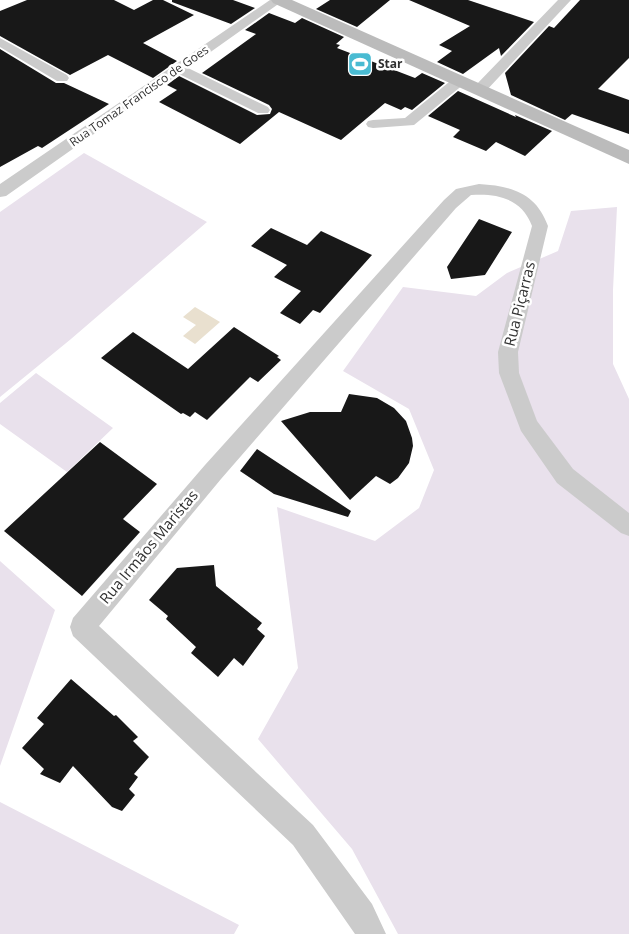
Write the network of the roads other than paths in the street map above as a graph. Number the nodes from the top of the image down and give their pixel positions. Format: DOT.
graph roads {
  1 [pos="279,0"];
  2 [pos="565,0"];
  3 [pos="0,42"];
  4 [pos="179,69"];
  5 [pos="62,78"];
  6 [pos="459,81"];
  7 [pos="479,90"];
  8 [pos="263,110"];
  9 [pos="373,124"];
  10 [pos="629,158"];
  11 [pos="0,192"];
  12 [pos="517,197"];
  13 [pos="629,526"];
  14 [pos="371,934"];
  1 -- 4 [label="street, Rua Tomaz Francisco de Goes"];
  1 -- 6 [label="main road"];
  2 -- 7 [label="street"];
  3 -- 5 [label="street"];
  4 -- 8 [label="street"];
  4 -- 11 [label="street, Rua Tomaz Francisco de Goes"];
  6 -- 7 [label="main road"];
  6 -- 9 [label="street"];
  7 -- 10 [label="main road"];
  12 -- 13 [label="street, Rua Piçarras"];
  12 -- 14 [label="street, Rua Irmãos Maristas"];
}
